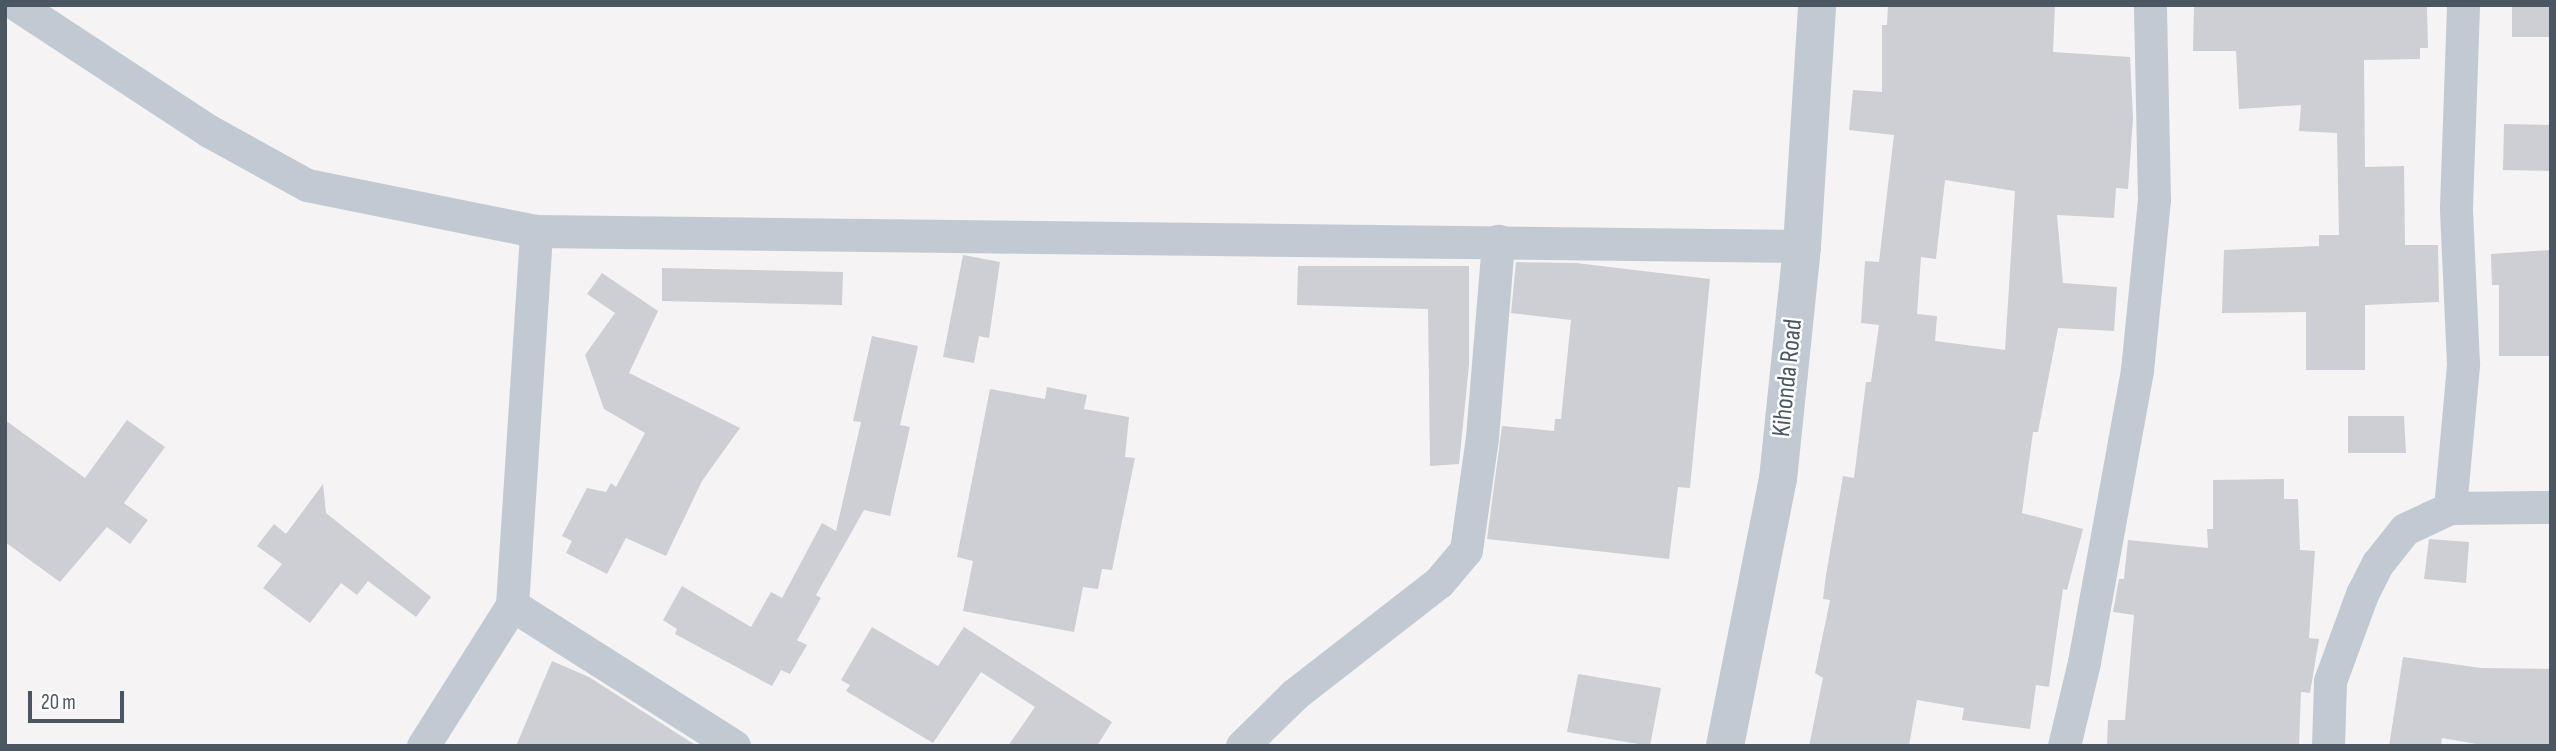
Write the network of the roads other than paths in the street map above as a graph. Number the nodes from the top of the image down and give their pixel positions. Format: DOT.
graph roads {
  1 [pos="17,5"];
  2 [pos="1817,5"];
  3 [pos="2150,5"];
  4 [pos="2463,5"];
  5 [pos="536,232"];
  6 [pos="1498,241"];
  7 [pos="1802,246"];
  8 [pos="2551,507"];
  9 [pos="2450,508"];
  10 [pos="512,606"];
  11 [pos="423,746"];
  12 [pos="734,746"];
  13 [pos="1242,746"];
  14 [pos="1725,746"];
  15 [pos="2064,746"];
  16 [pos="2328,746"];
  1 -- 5 [label="street"];
  2 -- 7 [label="street, Kihonda Road"];
  3 -- 15 [label="street"];
  4 -- 9 [label="street"];
  5 -- 6 [label="street"];
  5 -- 10 [label="street"];
  6 -- 7 [label="street"];
  6 -- 13 [label="street"];
  7 -- 14 [label="street, Kihonda Road"];
  8 -- 9 [label="street"];
  9 -- 16 [label="street"];
  10 -- 11 [label="street"];
  10 -- 12 [label="street"];
}
